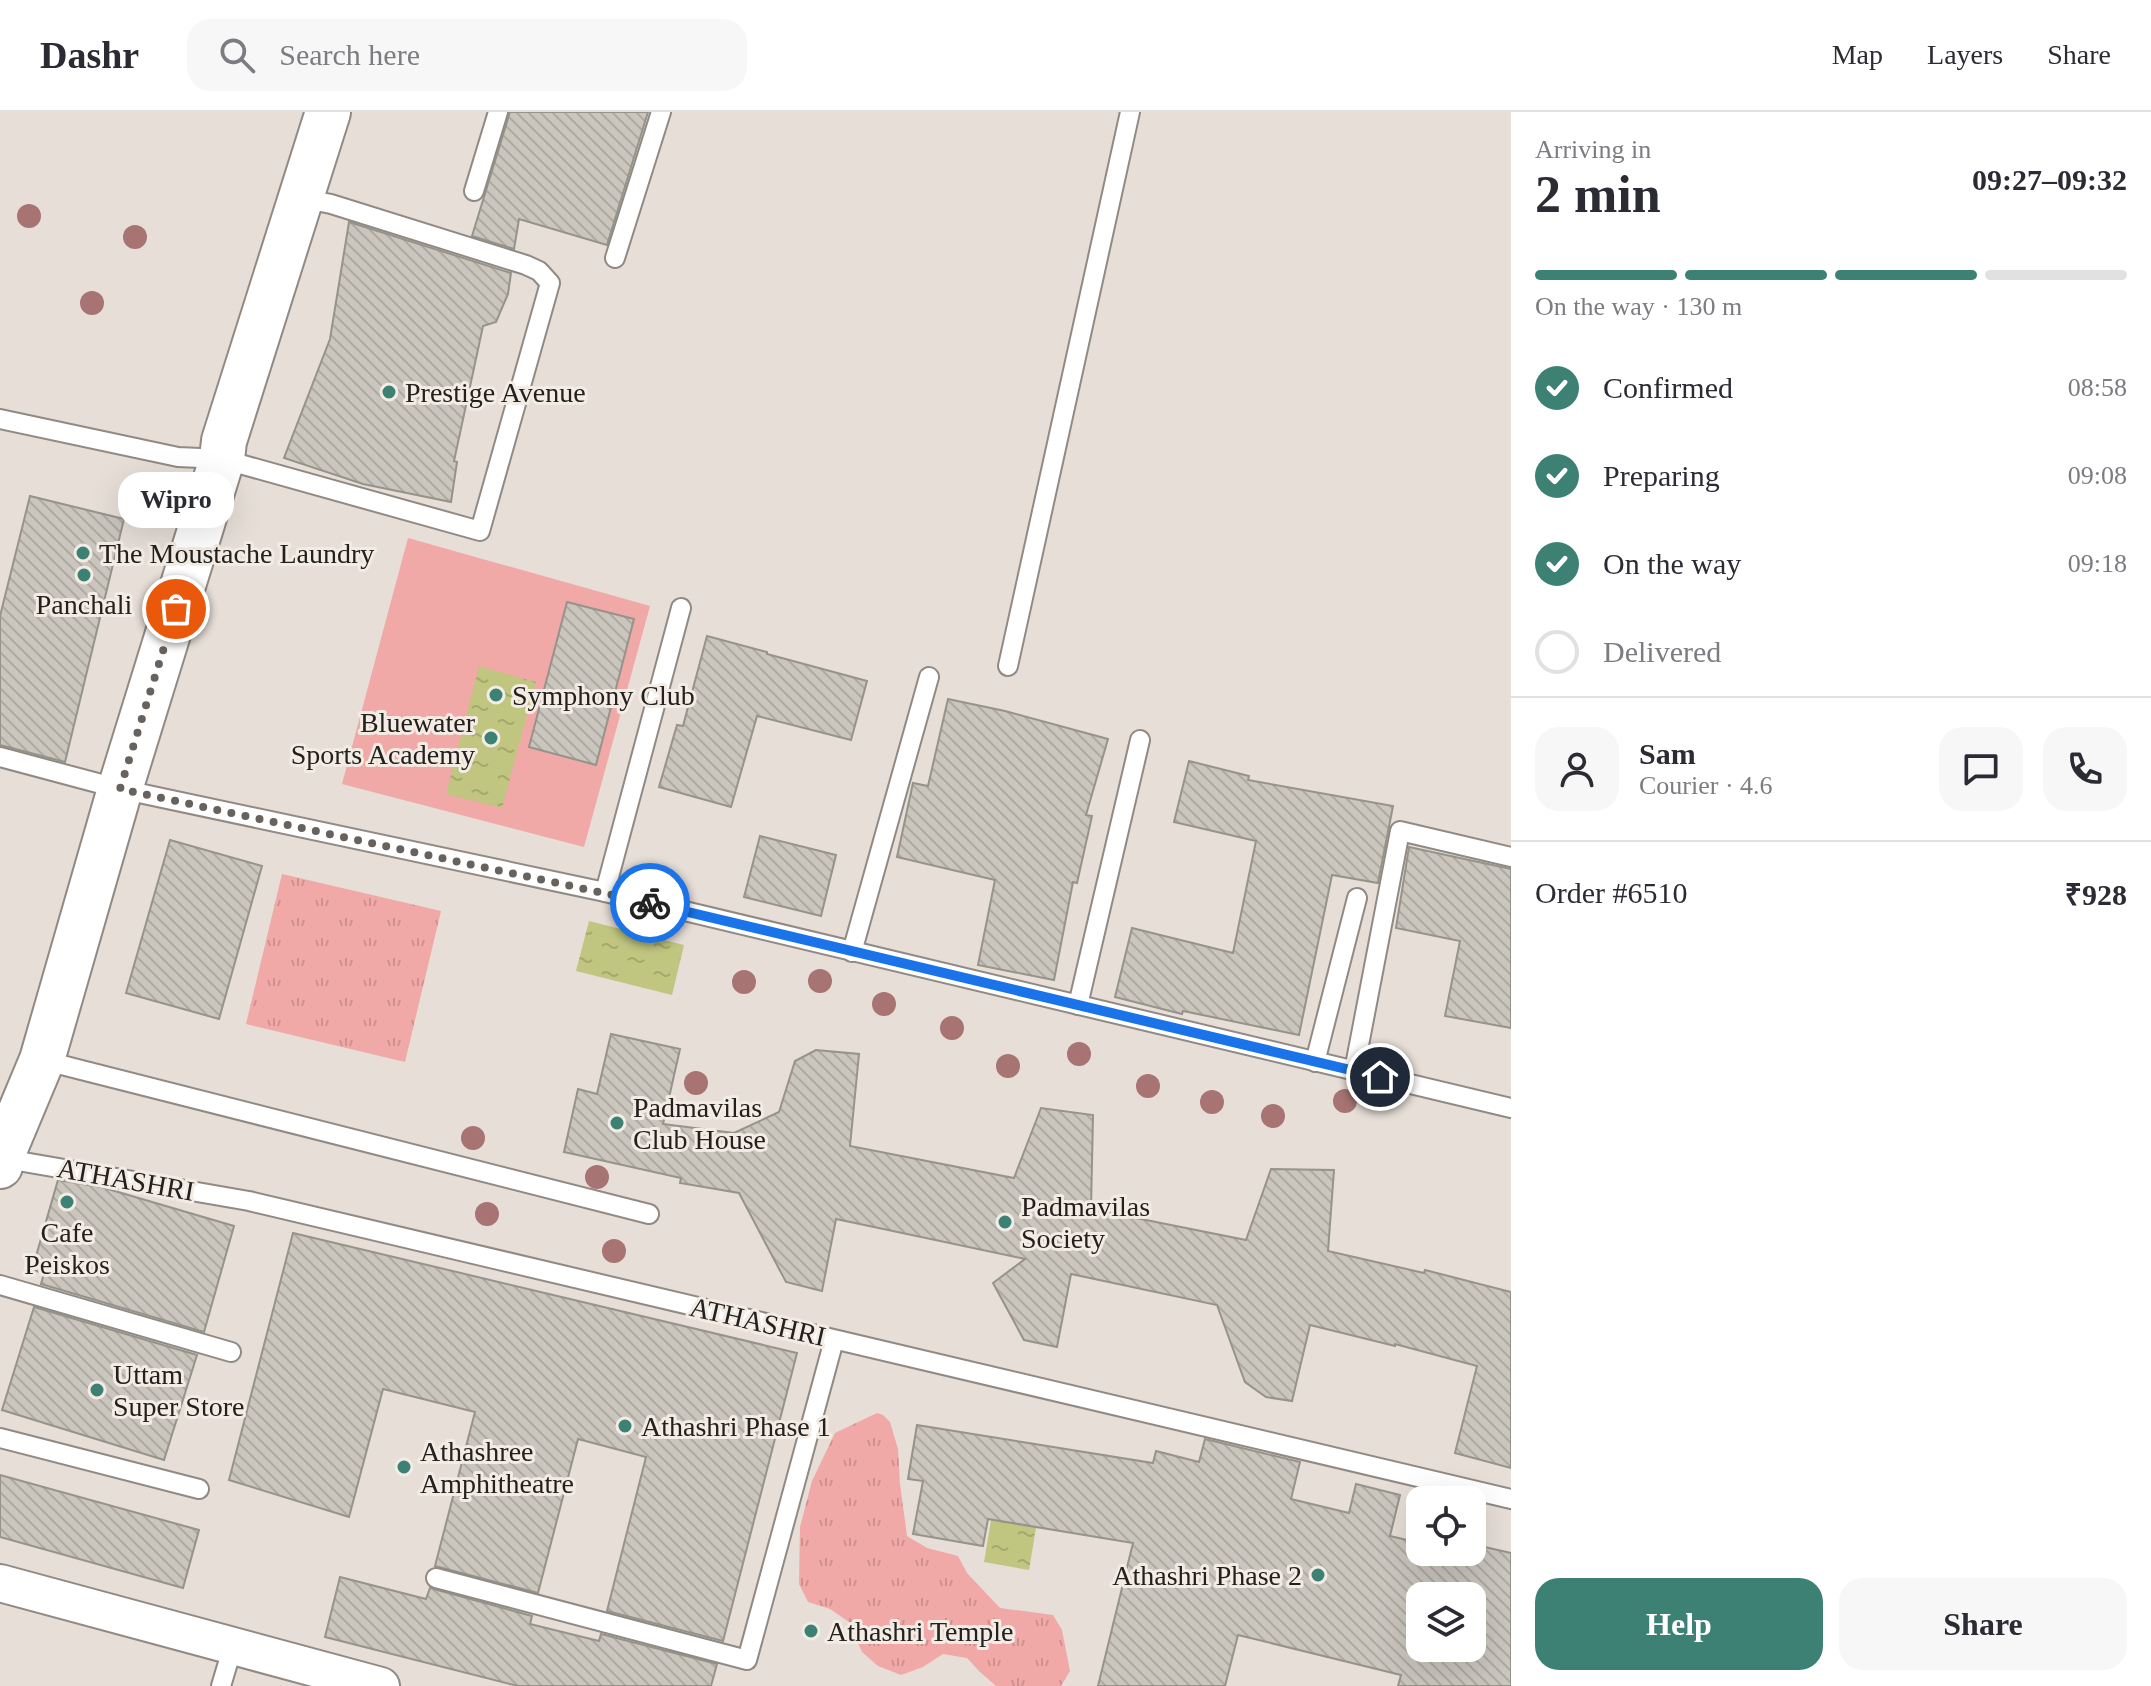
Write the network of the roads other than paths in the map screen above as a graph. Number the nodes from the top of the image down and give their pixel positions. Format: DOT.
graph roads {
  1 [pos="328,112"];
  2 [pos="498,112"];
  3 [pos="661,112"];
  4 [pos="1130,112"];
  5 [pos="474,191"];
  6 [pos="299,198"];
  7 [pos="615,258"];
  8 [pos="0,419"];
  9 [pos="222,459"];
  10 [pos="681,608"];
  11 [pos="1008,666"];
  12 [pos="929,677"];
  13 [pos="1140,740"];
  14 [pos="0,757"];
  15 [pos="120,789"];
  16 [pos="1511,857"];
  17 [pos="605,892"];
  18 [pos="1357,898"];
  19 [pos="852,952"];
  20 [pos="1078,1005"];
  21 [pos="42,1060"];
  22 [pos="1315,1062"];
  23 [pos="1354,1071"];
  24 [pos="1511,1108"];
  25 [pos="0,1160"];
  26 [pos="649,1214"];
  27 [pos="0,1285"];
  28 [pos="834,1340"];
  29 [pos="231,1352"];
  30 [pos="0,1438"];
  31 [pos="199,1489"];
  32 [pos="1511,1499"];
  33 [pos="436,1578"];
  34 [pos="0,1583"];
  35 [pos="233,1646"];
  36 [pos="221,1686"];
  37 [pos="381,1686"];
  1 -- 6 [label="street"];
  2 -- 5 [label="lane"];
  3 -- 7 [label="lane"];
  4 -- 11 [label="lane"];
  6 -- 9 [label="street"];
  6 -- 9 [label="lane"];
  8 -- 9 [label="lane"];
  9 -- 15 [label="street"];
  10 -- 17 [label="lane"];
  12 -- 19 [label="lane"];
  13 -- 20 [label="lane"];
  14 -- 15 [label="lane"];
  15 -- 17 [label="lane"];
  15 -- 21 [label="street"];
  16 -- 23 [label="lane"];
  17 -- 19 [label="lane"];
  18 -- 22 [label="lane"];
  19 -- 20 [label="lane"];
  20 -- 22 [label="lane"];
  21 -- 25 [label="street"];
  21 -- 26 [label="lane"];
  22 -- 23 [label="lane"];
  23 -- 24 [label="lane"];
  25 -- 28 [label="lane, ATHASHRI"];
  27 -- 29 [label="lane"];
  28 -- 32 [label="lane, ATHASHRI"];
  28 -- 33 [label="lane"];
  30 -- 31 [label="lane"];
  34 -- 35 [label="street"];
  35 -- 36 [label="lane"];
  35 -- 37 [label="street"];
}
